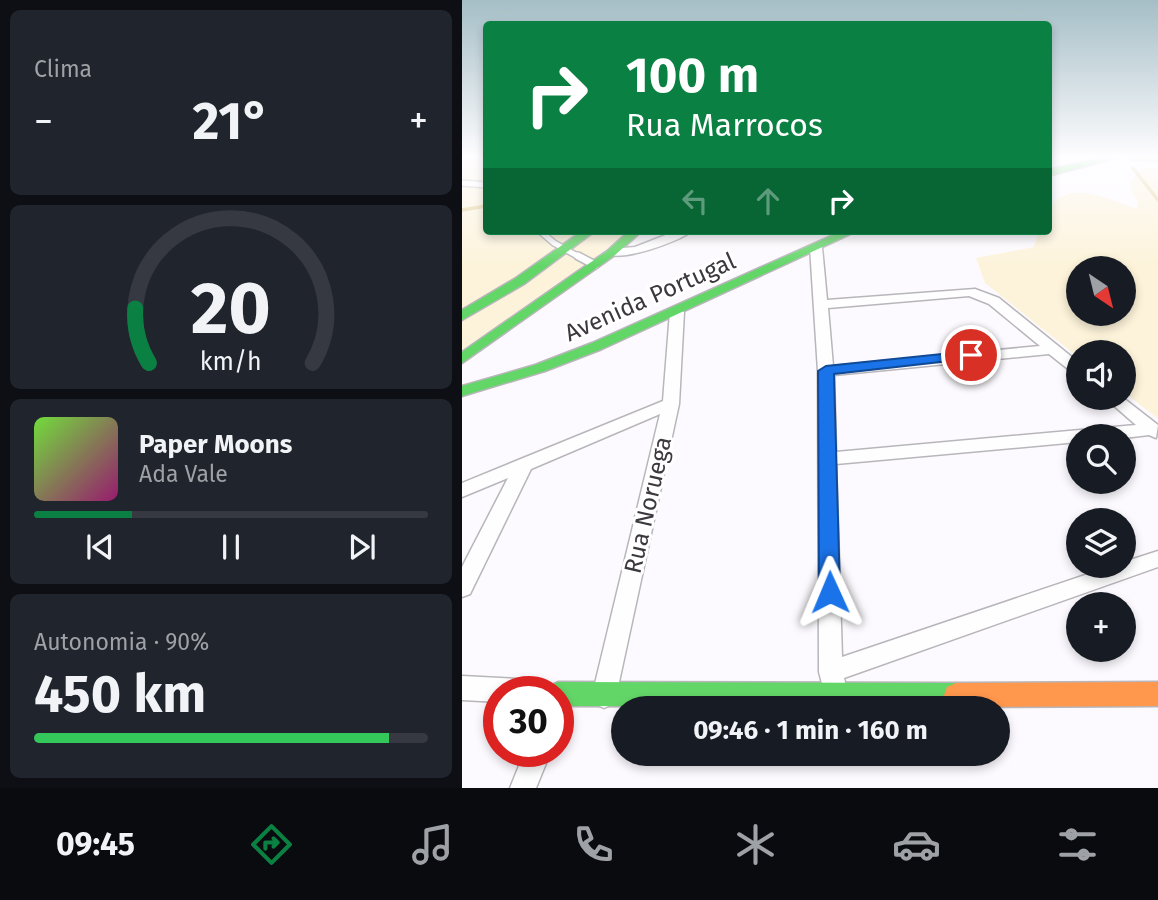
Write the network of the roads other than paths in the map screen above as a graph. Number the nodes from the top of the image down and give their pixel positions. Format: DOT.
graph roads {
  1 [pos="545,235"];
  2 [pos="584,235"];
  3 [pos="631,235"];
  4 [pos="676,235"];
  5 [pos="842,235"];
  6 [pos="816,247"];
  7 [pos="568,248"];
  8 [pos="611,253"];
  9 [pos="595,265"];
  10 [pos="822,304"];
  11 [pos="677,312"];
  12 [pos="462,316"];
  13 [pos="1053,349"];
  14 [pos="462,359"];
  15 [pos="1066,360"];
  16 [pos="826,371"];
  17 [pos="462,391"];
  18 [pos="671,404"];
  19 [pos="1128,410"];
  20 [pos="1155,431"];
  21 [pos="1136,432"];
  22 [pos="1066,437"];
  23 [pos="827,459"];
  24 [pos="525,463"];
  25 [pos="462,490"];
  26 [pos="1158,559"];
  27 [pos="462,588"];
  28 [pos="831,672"];
  29 [pos="462,688"];
  30 [pos="483,689"];
  31 [pos="1158,694"];
  32 [pos="836,695"];
  33 [pos="574,696"];
  34 [pos="604,696"];
  35 [pos="532,767"];
  36 [pos="523,788"];
  1 -- 7 [label="lane"];
  2 -- 7 [label="street"];
  3 -- 8 [label="street"];
  4 -- 8 [label="street"];
  5 -- 6 [label="street, Avenida Portugal"];
  6 -- 10 [label="street"];
  6 -- 11 [label="street, Avenida Portugal"];
  7 -- 9 [label="lane"];
  7 -- 12 [label="street"];
  8 -- 9 [label="street"];
  9 -- 14 [label="street"];
  10 -- 13 [label="street"];
  10 -- 16 [label="street"];
  11 -- 17 [label="street, Avenida Portugal"];
  11 -- 18 [label="street, Rua Noruega"];
  13 -- 15 [label="street"];
  13 -- 16 [label="street"];
  16 -- 23 [label="street"];
  18 -- 24 [label="street"];
  18 -- 34 [label="street, Rua Noruega"];
  19 -- 20 [label="street"];
  20 -- 21 [label="street"];
  22 -- 23 [label="street"];
  23 -- 28 [label="street"];
  24 -- 25 [label="street"];
  24 -- 27 [label="street"];
  26 -- 28 [label="street"];
  28 -- 32 [label="street"];
  29 -- 30 [label="street"];
  31 -- 32 [label="street"];
  32 -- 34 [label="street"];
  33 -- 34 [label="street"];
  35 -- 36 [label="street"];
}
